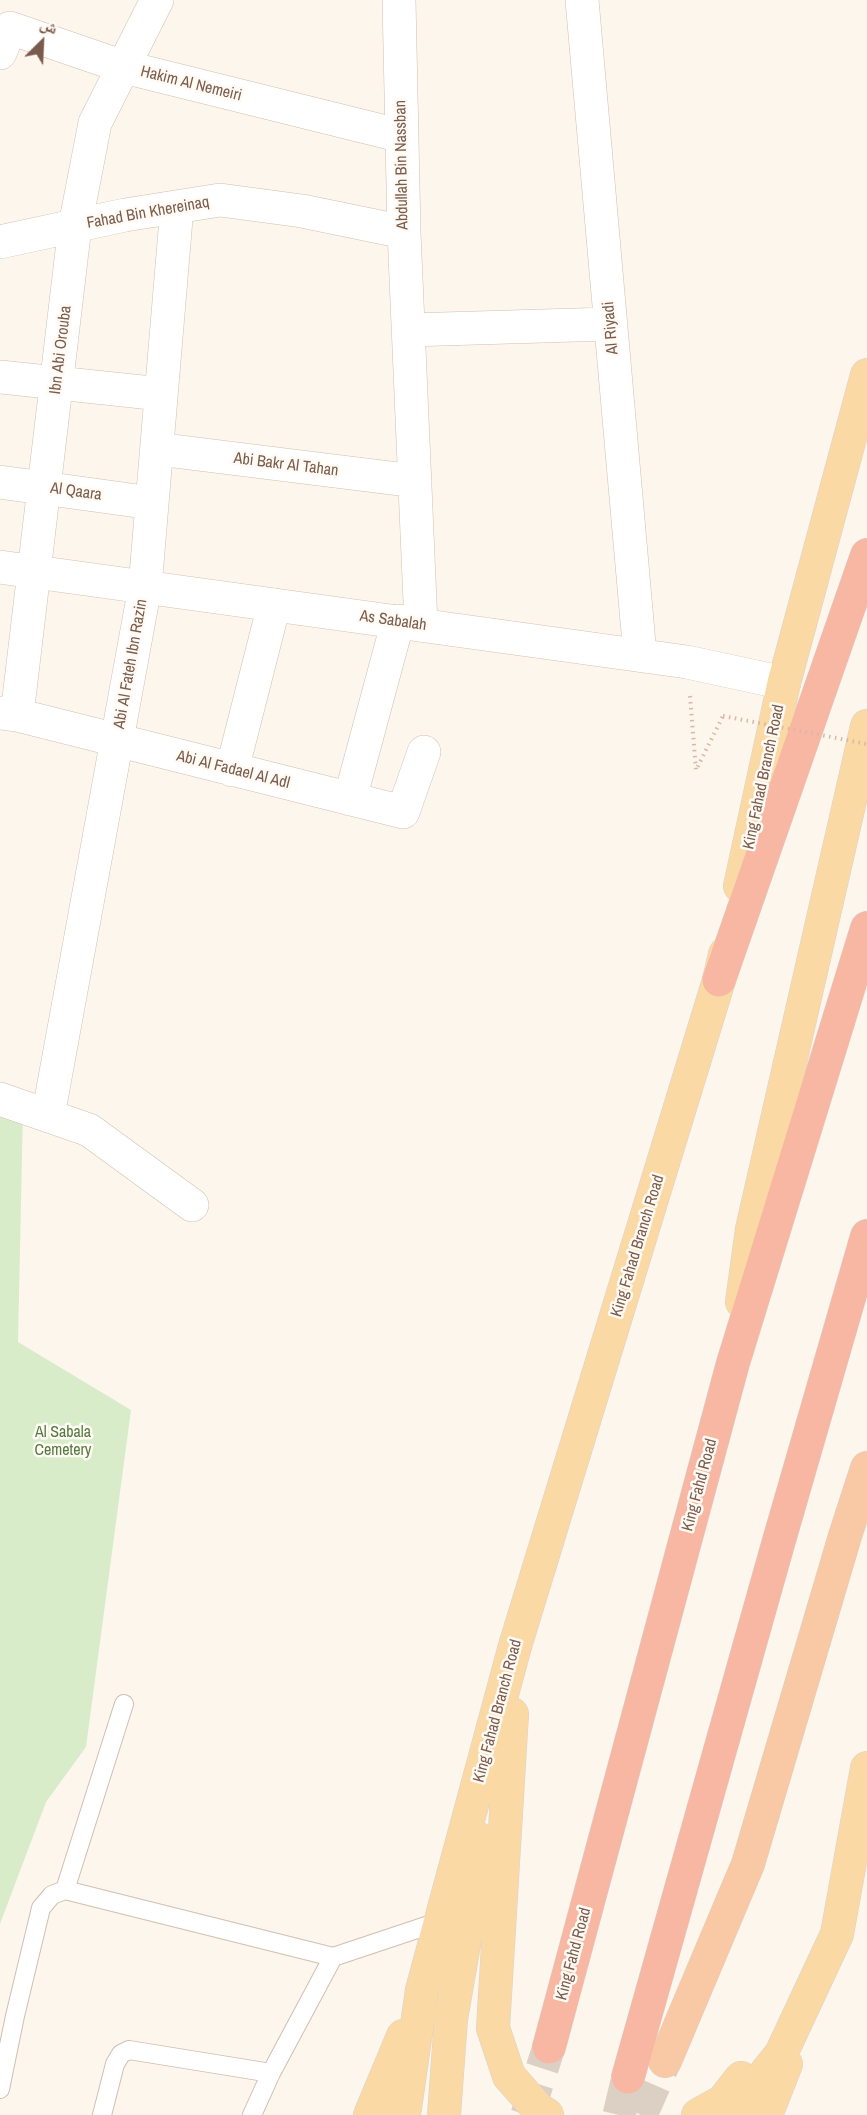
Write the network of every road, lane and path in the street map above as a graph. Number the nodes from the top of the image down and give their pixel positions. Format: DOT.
graph roads {
  1 [pos="157,0"];
  2 [pos="399,0"];
  3 [pos="582,0"];
  4 [pos="0,53"];
  5 [pos="124,67"];
  6 [pos="402,136"];
  7 [pos="177,207"];
  8 [pos="75,226"];
  9 [pos="404,232"];
  10 [pos="0,242"];
  11 [pos="610,324"];
  12 [pos="408,330"];
  13 [pos="867,375"];
  14 [pos="0,377"];
  15 [pos="57,383"];
  16 [pos="161,394"];
  17 [pos="157,449"];
  18 [pos="0,482"];
  19 [pos="415,482"];
  20 [pos="45,488"];
  21 [pos="152,503"];
  22 [pos="867,555"];
  23 [pos="0,567"];
  24 [pos="35,572"];
  25 [pos="145,587"];
  26 [pos="274,605"];
  27 [pos="409,623"];
  28 [pos="640,655"];
  29 [pos="687,662"];
  30 [pos="784,683"];
  31 [pos="8,714"];
  32 [pos="867,726"];
  33 [pos="117,741"];
  34 [pos="867,744"];
  35 [pos="424,752"];
  36 [pos="232,770"];
  37 [pos="350,799"];
  38 [pos="867,928"];
  39 [pos="719,980"];
  40 [pos="0,1099"];
  41 [pos="48,1116"];
  42 [pos="192,1205"];
  43 [pos="867,1236"];
  44 [pos="733,1363"];
  45 [pos="867,1468"];
  46 [pos="516,1646"];
  47 [pos="124,1704"];
  48 [pos="867,1768"];
  49 [pos="867,1841"];
  50 [pos="64,1890"];
  51 [pos="441,1921"];
  52 [pos="837,1934"];
  53 [pos="333,1958"];
  54 [pos="422,1990"];
  55 [pos="549,2047"];
  56 [pos="665,2061"];
  57 [pos="270,2073"];
  58 [pos="782,2075"];
  59 [pos="628,2077"];
  60 [pos="0,2089"];
  61 [pos="102,2115"];
  62 [pos="252,2115"];
  63 [pos="370,2115"];
  64 [pos="404,2115"];
  65 [pos="444,2115"];
  66 [pos="547,2115"];
  67 [pos="698,2115"];
  68 [pos="732,2115"];
  69 [pos="766,2115"];
  70 [pos="782,2115"];
  1 -- 5 [label="street, Ibn Abi Orouba"];
  2 -- 6 [label="street, Abdullah Bin Nassban"];
  3 -- 11 [label="street, Al Riyadi"];
  4 -- 5 [label="street, Hakim Al Nemeiri"];
  5 -- 6 [label="street, Hakim Al Nemeiri"];
  5 -- 8 [label="street, Ibn Abi Orouba"];
  6 -- 9 [label="street, Abdullah Bin Nassban"];
  7 -- 8 [label="street, Fahad Bin Khereinaq"];
  7 -- 9 [label="street, Fahad Bin Khereinaq"];
  7 -- 16 [label="street, Abi Al Fateh Ibn Razin"];
  8 -- 10 [label="street, Fahad Bin Khereinaq"];
  8 -- 15 [label="street, Ibn Abi Orouba"];
  9 -- 12 [label="street, Abdullah Bin Nassban"];
  11 -- 12 [label="street"];
  11 -- 28 [label="street, Al Riyadi"];
  12 -- 19 [label="street, Abdullah Bin Nassban"];
  13 -- 30 [label="main road, King Fahad Branch Road"];
  14 -- 15 [label="street"];
  15 -- 16 [label="street"];
  15 -- 20 [label="street, Ibn Abi Orouba"];
  16 -- 17 [label="street, Abi Al Fateh Ibn Razin"];
  17 -- 19 [label="street, Abi Bakr Al Tahan"];
  17 -- 21 [label="street, Abi Al Fateh Ibn Razin"];
  18 -- 20 [label="street, Al Qaara"];
  19 -- 27 [label="street, Abdullah Bin Nassban"];
  20 -- 21 [label="street, Al Qaara"];
  20 -- 24 [label="street, Ibn Abi Orouba"];
  21 -- 25 [label="street, Abi Al Fateh Ibn Razin"];
  22 -- 39 [label="highway"];
  23 -- 24 [label="street, As Sabalah"];
  24 -- 25 [label="street, As Sabalah"];
  24 -- 31 [label="street, Ibn Abi Orouba"];
  25 -- 26 [label="street, As Sabalah"];
  25 -- 33 [label="street, Abi Al Fateh Ibn Razin"];
  26 -- 27 [label="street, As Sabalah"];
  26 -- 36 [label="street"];
  27 -- 28 [label="street, As Sabalah"];
  27 -- 37 [label="street, Abdullah Bin Nassban"];
  28 -- 29 [label="street, As Sabalah"];
  29 -- 30 [label="street, As Sabalah"];
  29 -- 34 [label="path, bridge"];
  30 -- 39 [label="main road, King Fahad Branch Road"];
  31 -- 33 [label="street, Abi Al Fadael Al Adl"];
  32 -- 44 [label="main road"];
  33 -- 36 [label="street, Abi Al Fadael Al Adl"];
  33 -- 41 [label="street, Abi Al Fateh Ibn Razin"];
  35 -- 37 [label="street, Abi Al Fadael Al Adl"];
  36 -- 37 [label="street, Abi Al Fadael Al Adl"];
  38 -- 44 [label="highway, King Fahd Road"];
  39 -- 46 [label="main road, King Fahad Branch Road"];
  40 -- 41 [label="street"];
  41 -- 42 [label="street"];
  43 -- 59 [label="highway"];
  44 -- 55 [label="highway, King Fahd Road"];
  45 -- 56 [label="highway"];
  46 -- 51 [label="main road, King Fahad Branch Road"];
  46 -- 65 [label="main road"];
  46 -- 66 [label="main road"];
  47 -- 50 [label="lane"];
  48 -- 52 [label="main road"];
  49 -- 52 [label="main road"];
  50 -- 53 [label="lane"];
  50 -- 60 [label="lane"];
  51 -- 53 [label="lane"];
  51 -- 54 [label="main road, King Fahad Branch Road"];
  52 -- 58 [label="main road"];
  52 -- 67 [label="main road"];
  52 -- 68 [label="main road"];
  53 -- 57 [label="lane"];
  54 -- 63 [label="main road"];
  54 -- 64 [label="main road, King Fahad Branch Road"];
  57 -- 61 [label="lane"];
  57 -- 62 [label="lane"];
  58 -- 69 [label="main road"];
  58 -- 70 [label="main road"];
}
